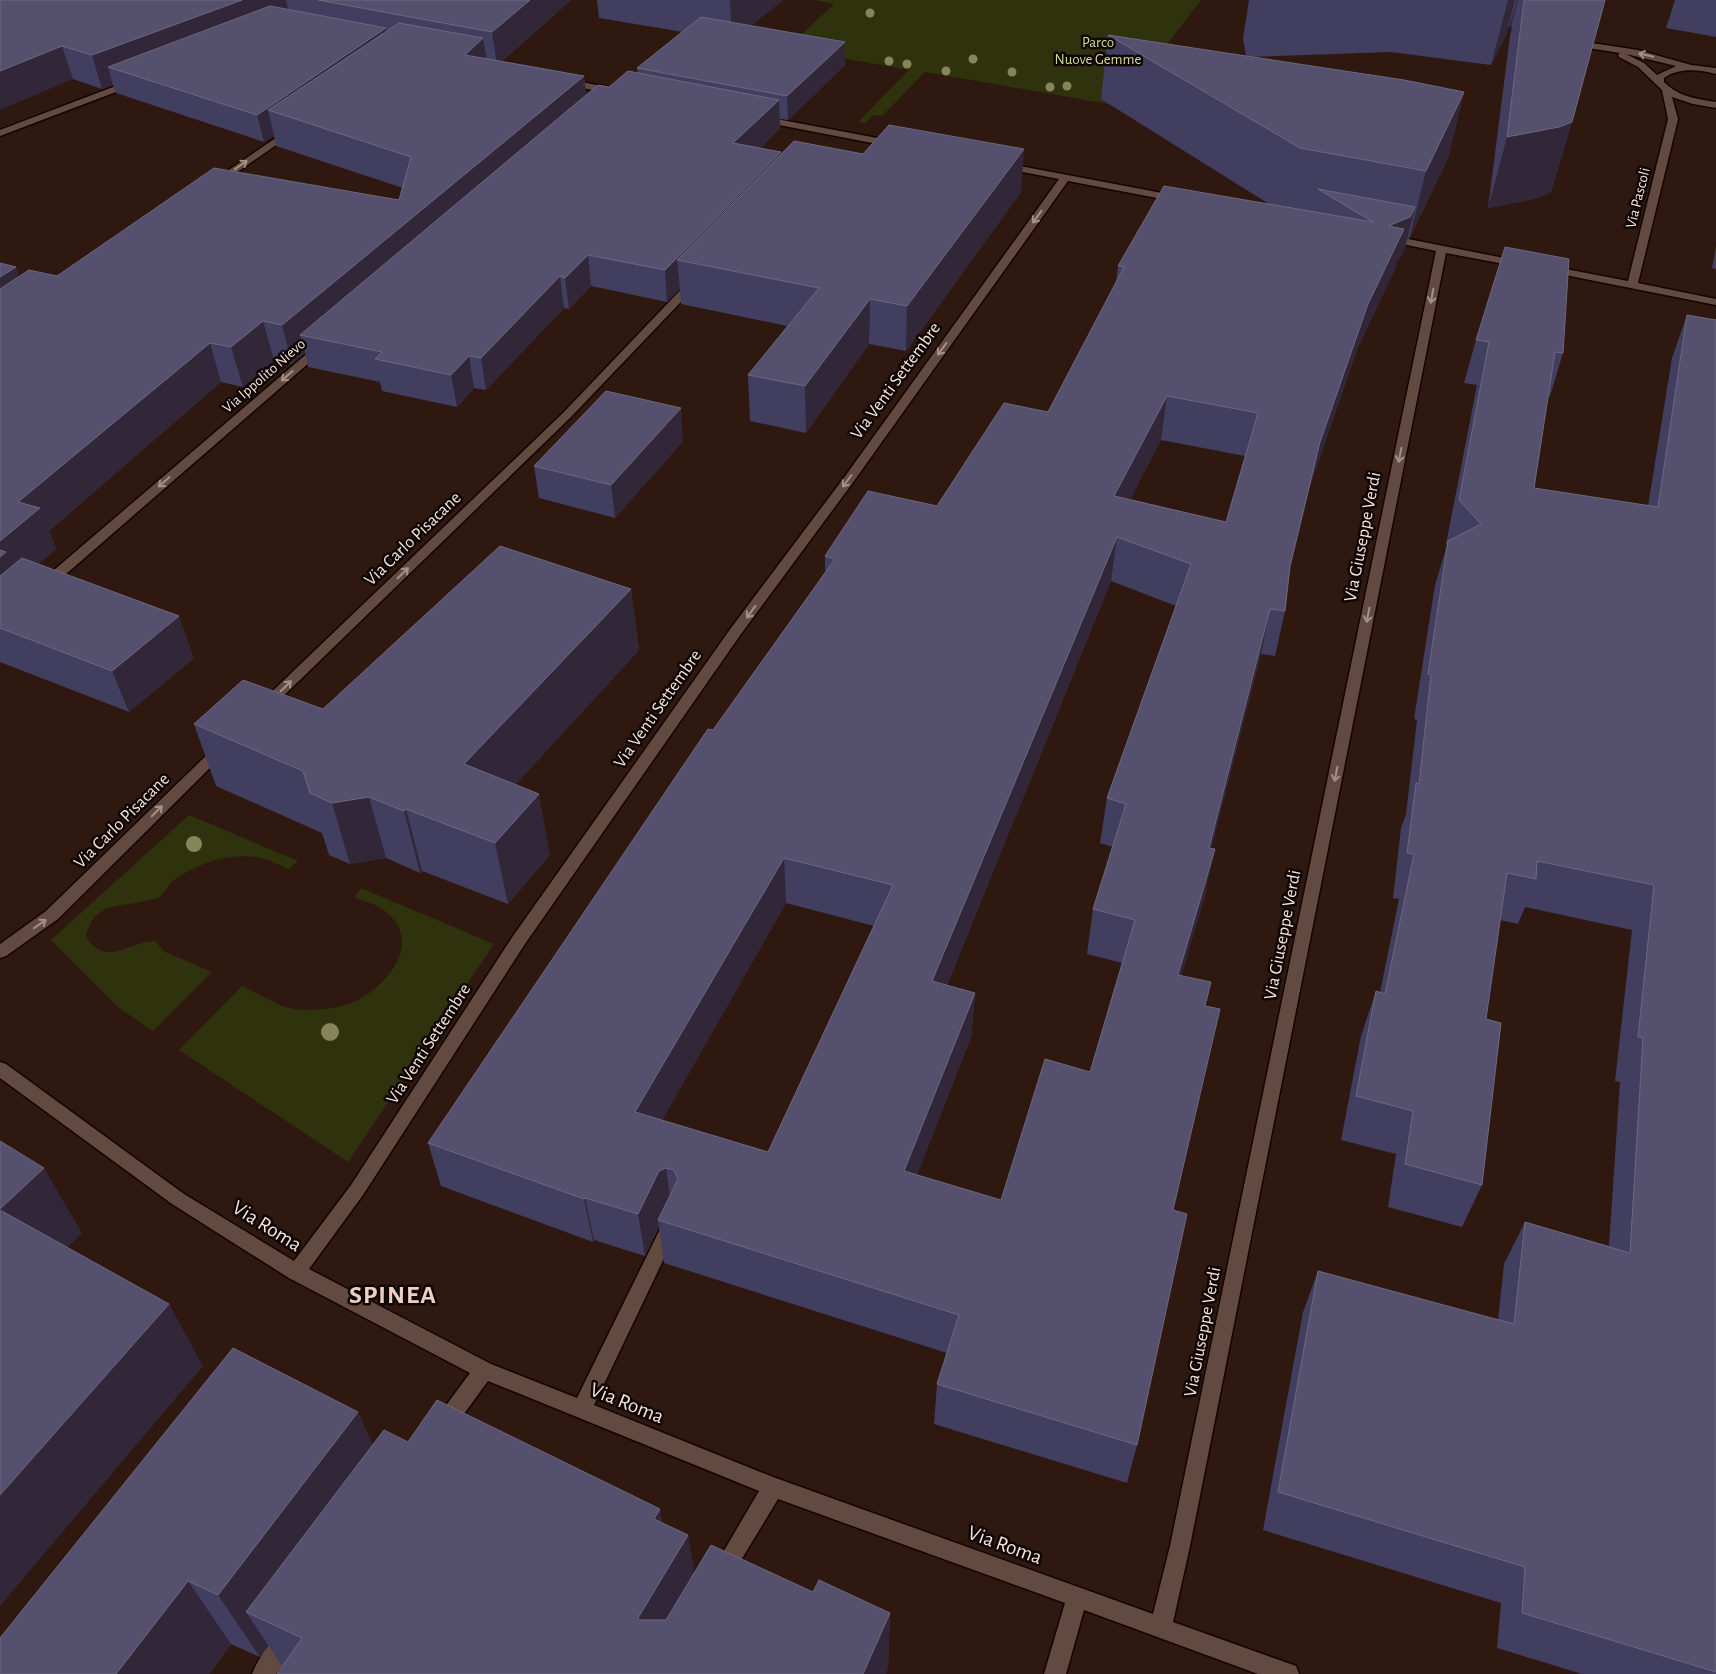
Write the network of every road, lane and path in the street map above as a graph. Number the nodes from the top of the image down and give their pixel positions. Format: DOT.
graph roads {
  1 [pos="1561,42"];
  2 [pos="1590,46"];
  3 [pos="1692,68"];
  4 [pos="1716,71"];
  5 [pos="147,77"];
  6 [pos="556,80"];
  7 [pos="1663,87"];
  8 [pos="615,95"];
  9 [pos="1716,105"];
  10 [pos="1679,115"];
  11 [pos="747,116"];
  12 [pos="299,125"];
  13 [pos="832,132"];
  14 [pos="0,133"];
  15 [pos="822,143"];
  16 [pos="906,147"];
  17 [pos="990,163"];
  18 [pos="1065,178"];
  19 [pos="210,187"];
  20 [pos="1190,201"];
  21 [pos="1373,236"];
  22 [pos="1442,248"];
  23 [pos="704,272"];
  24 [pos="1632,285"];
  25 [pos="1716,302"];
  26 [pos="331,339"];
  27 [pos="38,591"];
  28 [pos="255,716"];
  29 [pos="227,742"];
  30 [pos="0,952"];
  31 [pos="0,1069"];
  32 [pos="673,1221"];
  33 [pos="296,1272"];
  34 [pos="484,1370"];
  35 [pos="582,1410"];
  36 [pos="434,1439"];
  37 [pos="773,1487"];
  38 [pos="711,1592"];
  39 [pos="1077,1597"];
  40 [pos="298,1627"];
  41 [pos="1161,1628"];
  42 [pos="263,1674"];
  43 [pos="1055,1674"];
  44 [pos="1288,1674"];
  1 -- 2 [label="street"];
  3 -- 2 [label="street, one-way"];
  2 -- 7 [label="street"];
  3 -- 4 [label="street"];
  3 -- 7 [label="street"];
  5 -- 14 [label="street"];
  6 -- 8 [label="street"];
  7 -- 9 [label="street"];
  7 -- 10 [label="street, Via Pascoli"];
  9 -- 10 [label="street"];
  10 -- 24 [label="street, Via Pascoli"];
  11 -- 13 [label="street"];
  19 -- 12 [label="street, one-way"];
  13 -- 15 [label="street"];
  13 -- 16 [label="street"];
  17 -- 18 [label="street"];
  18 -- 20 [label="street"];
  18 -- 33 [label="street, Via Venti Settembre, one-way"];
  21 -- 22 [label="street"];
  22 -- 24 [label="street"];
  22 -- 41 [label="street, Via Giuseppe Verdi, one-way"];
  28 -- 23 [label="street, Via Carlo Pisacane, one-way"];
  24 -- 25 [label="street"];
  26 -- 27 [label="street, Via Ippolito Nievo, one-way"];
  30 -- 29 [label="street, Via Carlo Pisacane, one-way"];
  31 -- 33 [label="street, Via Roma"];
  32 -- 35 [label="street"];
  33 -- 34 [label="street, Via Roma"];
  34 -- 35 [label="street, Via Roma"];
  34 -- 36 [label="street"];
  35 -- 37 [label="street, Via Roma"];
  37 -- 38 [label="street"];
  37 -- 39 [label="street, Via Roma"];
  39 -- 41 [label="street, Via Roma"];
  39 -- 43 [label="street"];
  40 -- 42 [label="street"];
  41 -- 44 [label="street, Via Roma"];
}
